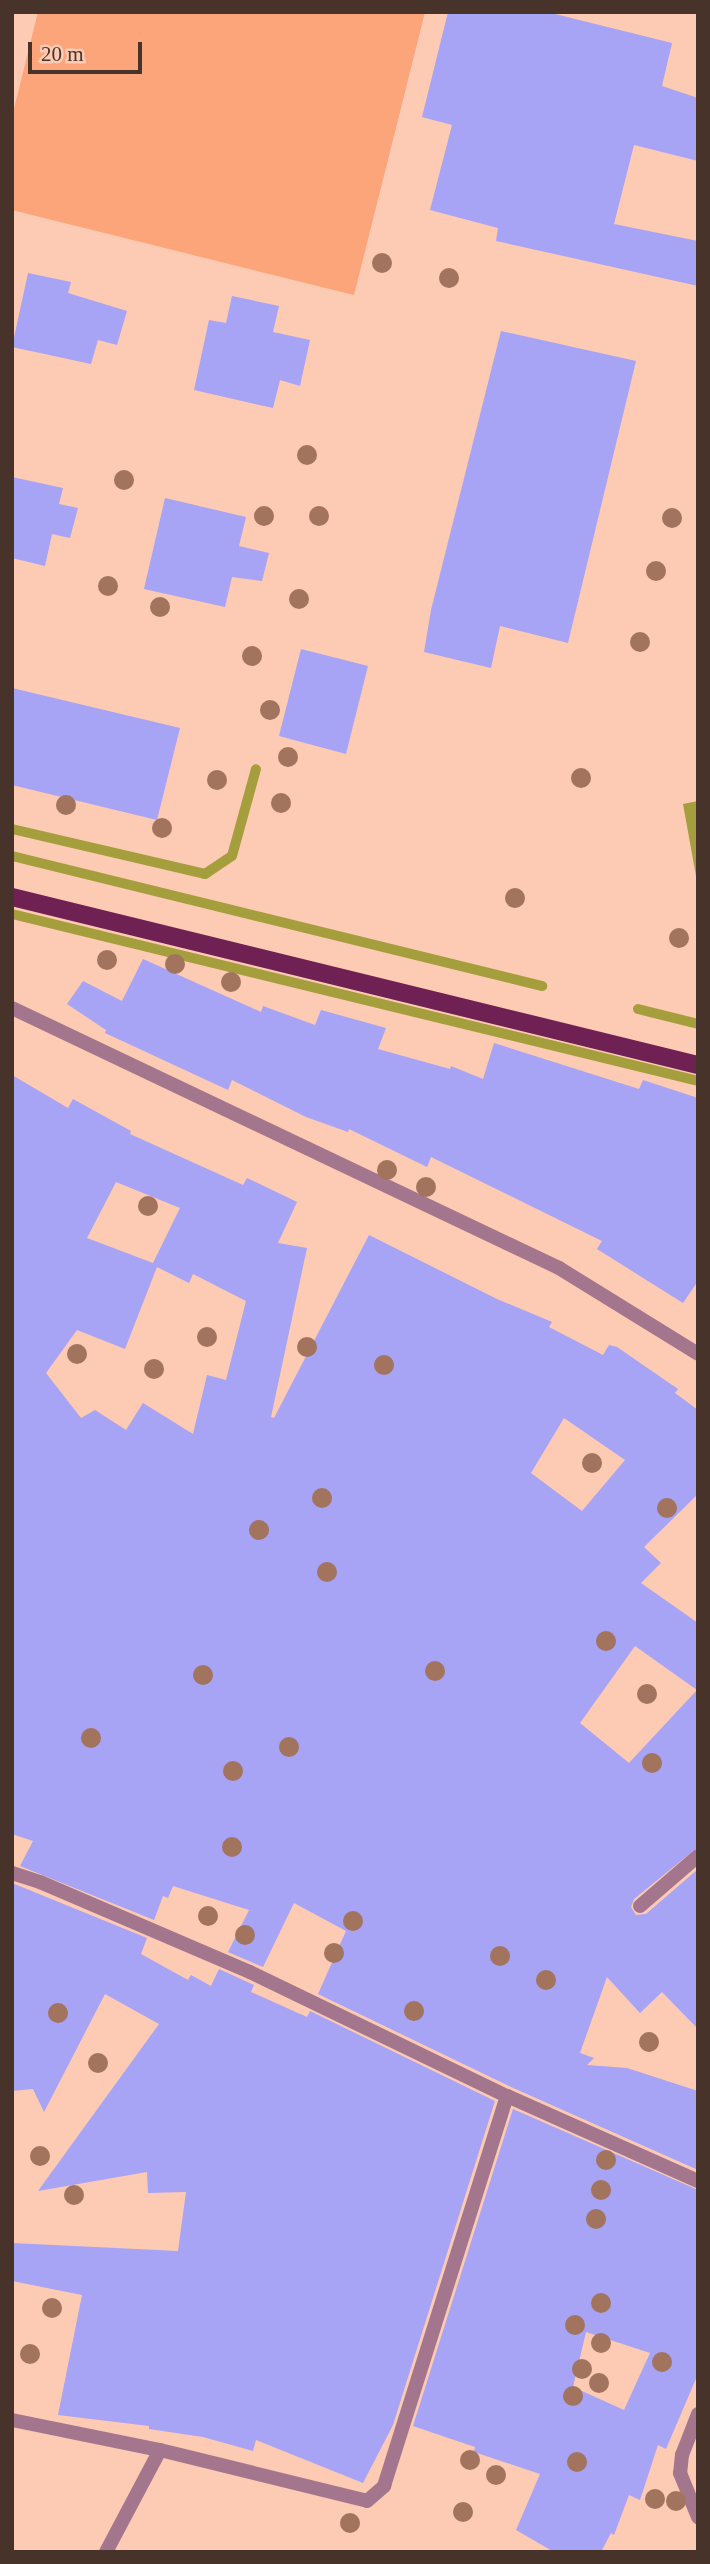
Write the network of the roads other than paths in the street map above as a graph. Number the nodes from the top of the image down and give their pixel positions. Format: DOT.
graph roads {
  1 [pos="12,897"];
  2 [pos="12,1008"];
  3 [pos="698,1066"];
  4 [pos="698,1354"];
  5 [pos="698,1856"];
  6 [pos="12,1873"];
  7 [pos="640,1906"];
  8 [pos="507,2096"];
  9 [pos="698,2181"];
  10 [pos="698,2414"];
  11 [pos="12,2420"];
  12 [pos="160,2450"];
  13 [pos="698,2517"];
  14 [pos="106,2552"];
  1 -- 3 [label="main road"];
  2 -- 4 [label="street"];
  5 -- 7 [label="street"];
  6 -- 8 [label="street"];
  8 -- 9 [label="street"];
  8 -- 12 [label="street"];
  10 -- 13 [label="street"];
  11 -- 12 [label="street"];
  12 -- 14 [label="street"];
}
